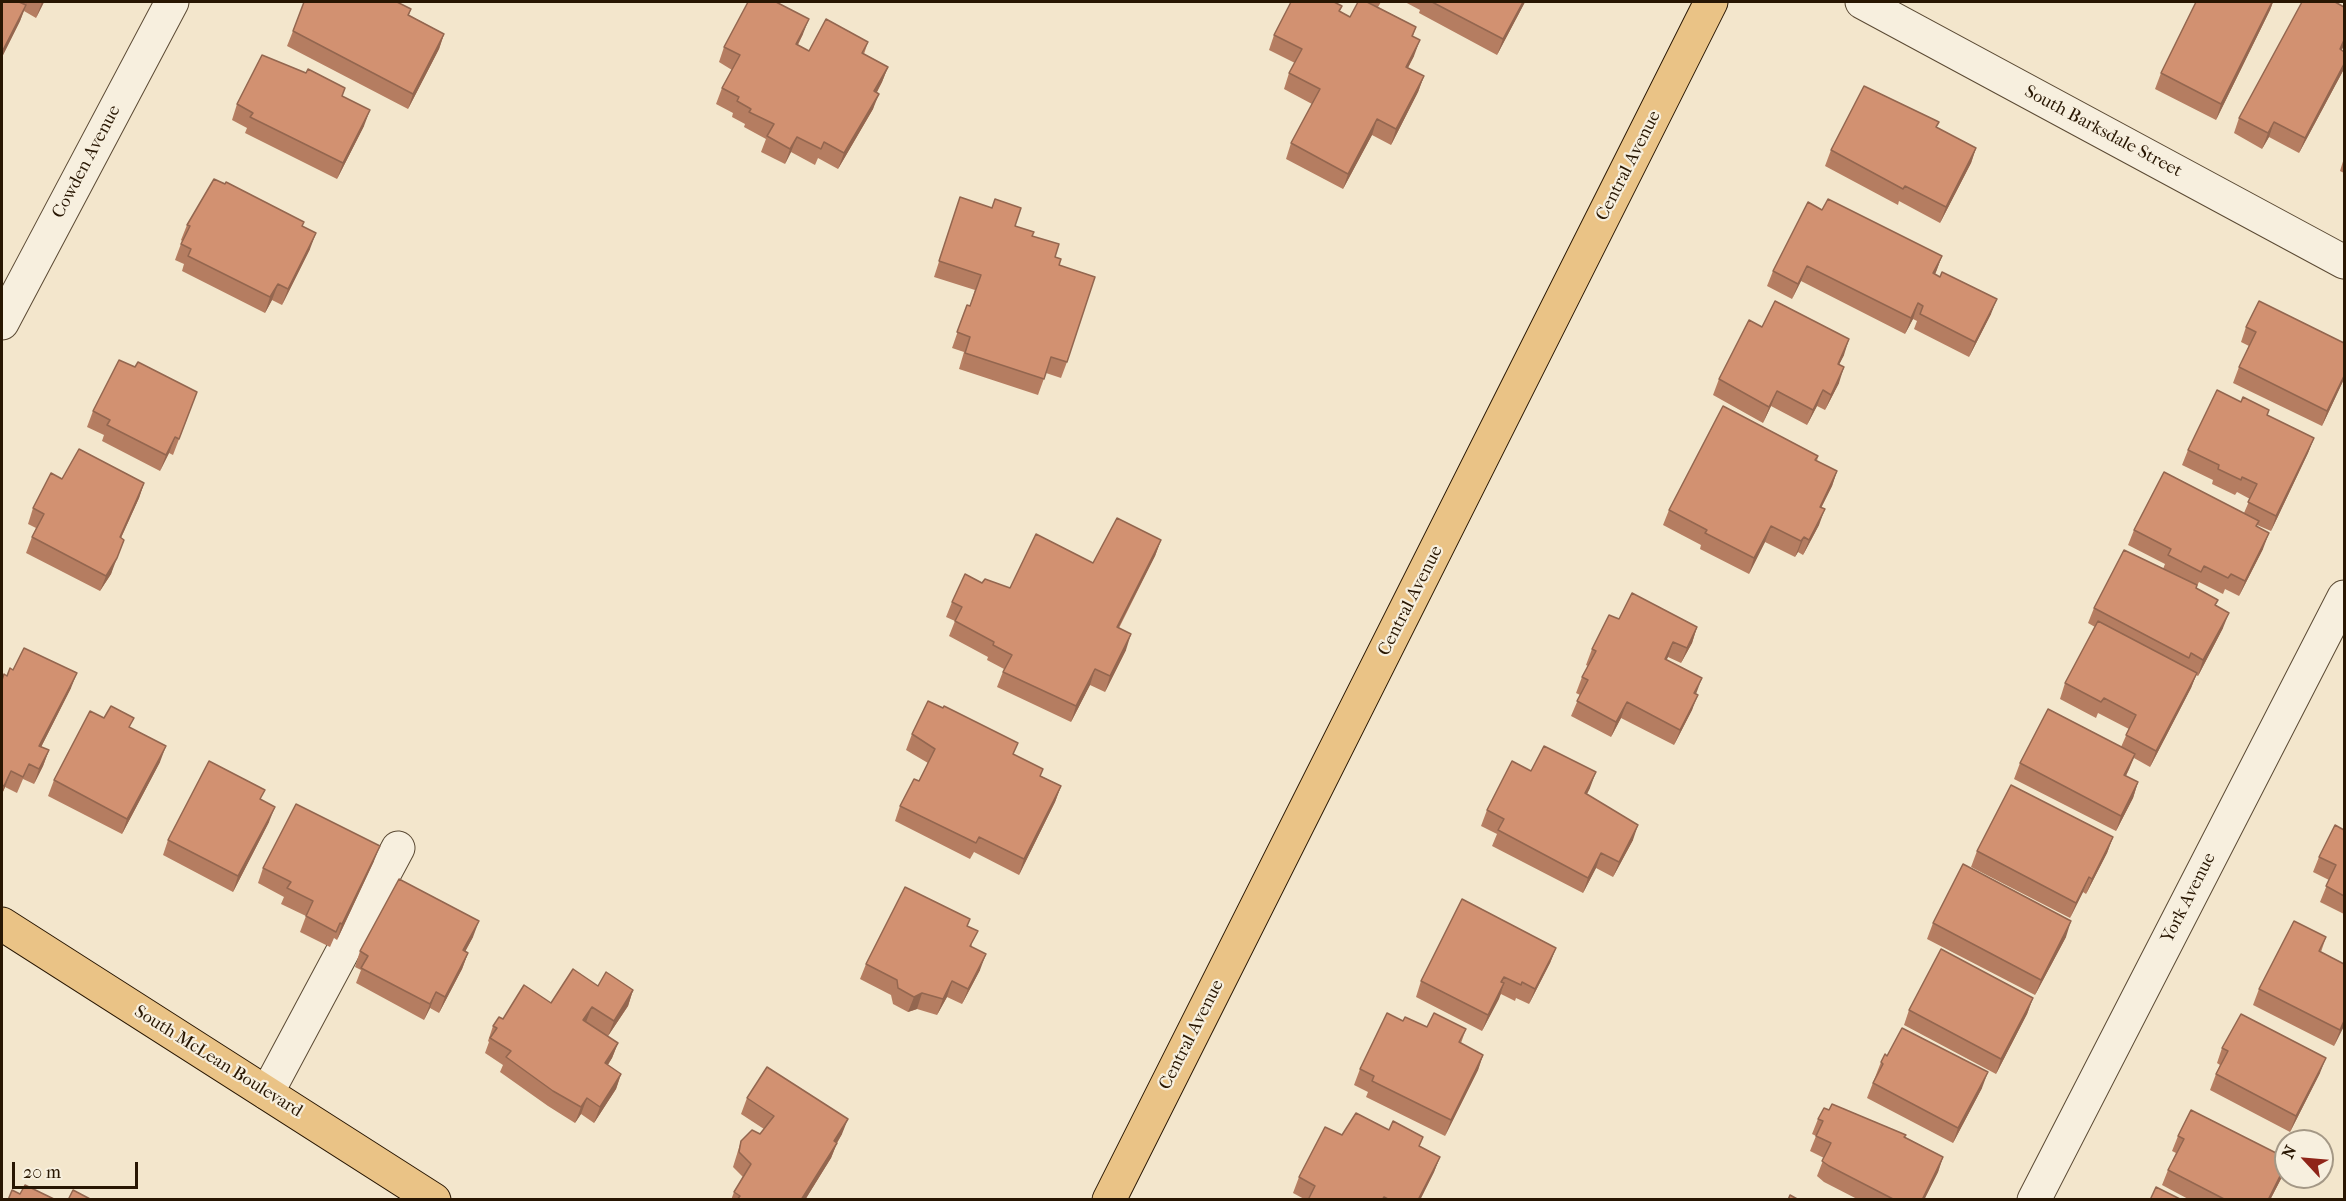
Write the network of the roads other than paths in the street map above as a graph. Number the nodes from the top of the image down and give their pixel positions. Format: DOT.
graph roads {
  1 [pos="172,2"];
  2 [pos="1712,2"];
  3 [pos="1862,2"];
  4 [pos="2344,262"];
  5 [pos="2,323"];
  6 [pos="2344,597"];
  7 [pos="398,848"];
  8 [pos="2,924"];
  9 [pos="267,1093"];
  10 [pos="434,1200"];
  11 [pos="1109,1200"];
  12 [pos="2034,1200"];
  1 -- 5 [label="street, Cowden Avenue"];
  2 -- 11 [label="main road, Central Avenue"];
  3 -- 4 [label="street, South Barksdale Street"];
  6 -- 12 [label="street, York Avenue"];
  7 -- 9 [label="street"];
  8 -- 9 [label="main road, South McLean Boulevard"];
  9 -- 10 [label="main road, South McLean Boulevard"];
}
